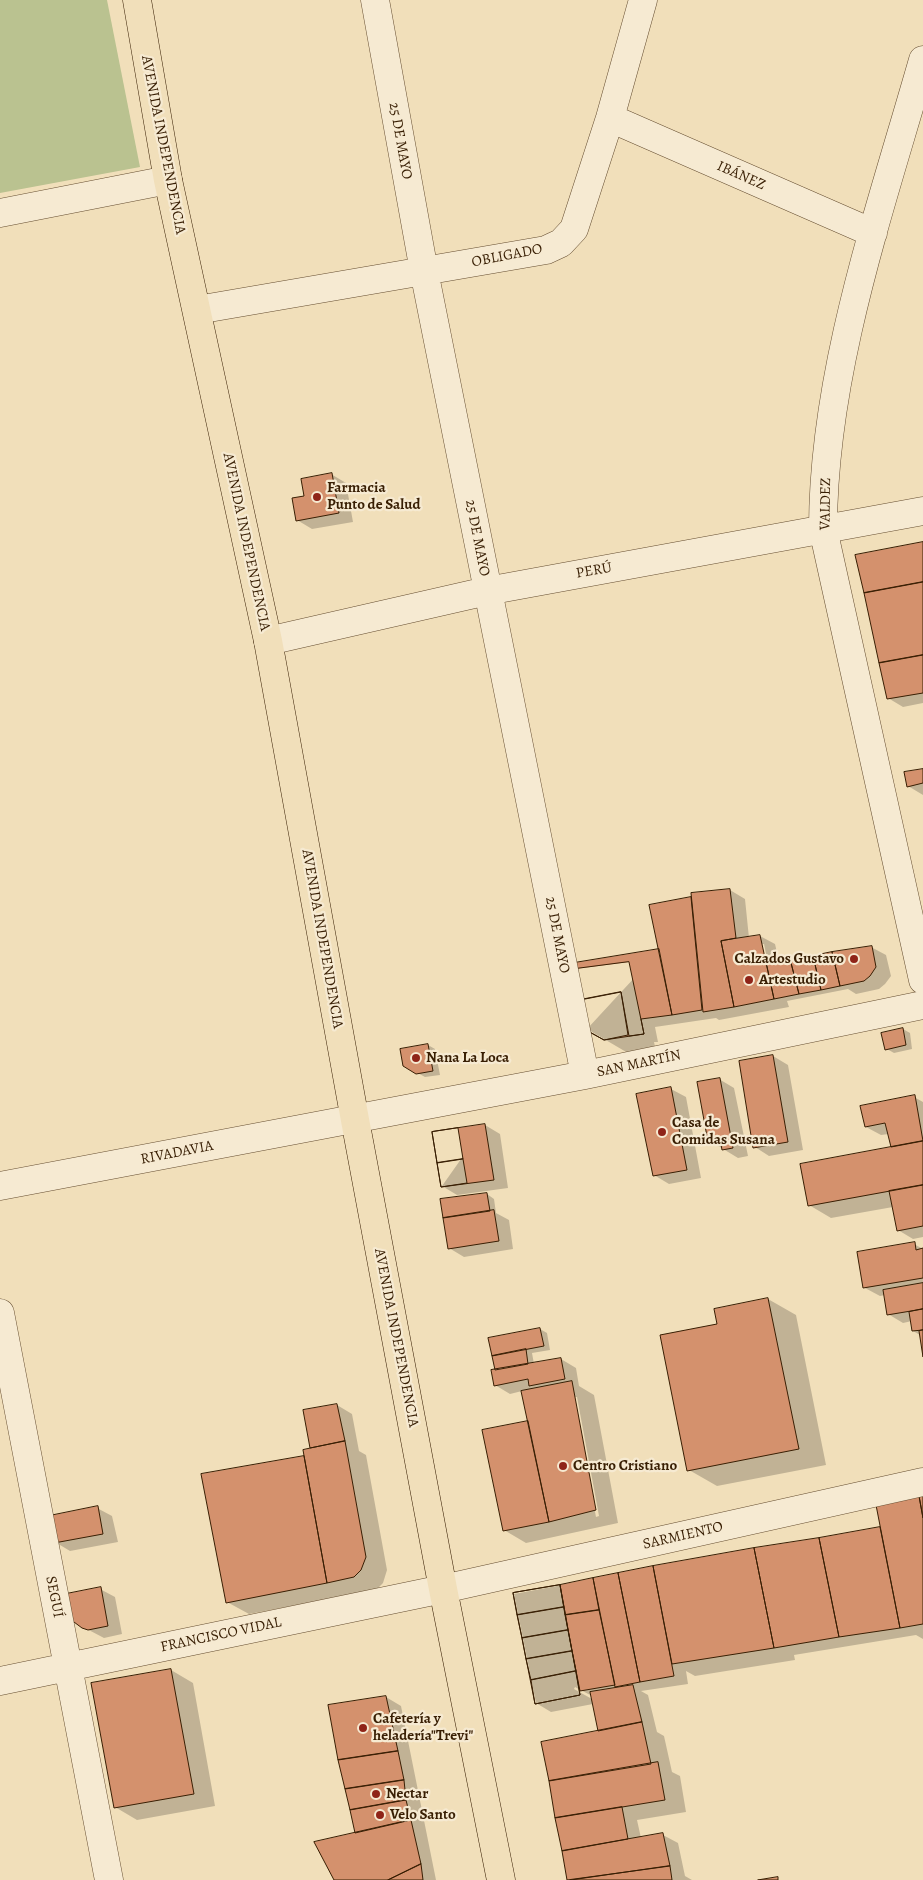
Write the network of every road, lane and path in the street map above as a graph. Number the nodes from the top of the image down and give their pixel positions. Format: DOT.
graph roads {
  1 [pos="137,0"];
  2 [pos="375,0"];
  3 [pos="643,0"];
  4 [pos="923,60"];
  5 [pos="610,118"];
  6 [pos="168,180"];
  7 [pos="0,213"];
  8 [pos="873,233"];
  9 [pos="424,271"];
  10 [pos="197,310"];
  11 [pos="923,511"];
  12 [pos="823,529"];
  13 [pos="487,591"];
  14 [pos="268,641"];
  15 [pos="923,980"];
  16 [pos="923,1005"];
  17 [pos="585,1075"];
  18 [pos="355,1120"];
  19 [pos="0,1186"];
  20 [pos="0,1313"];
  21 [pos="923,1482"];
  22 [pos="443,1589"];
  23 [pos="67,1667"];
  24 [pos="0,1681"];
  25 [pos="109,1880"];
  26 [pos="501,1880"];
  1 -- 6 [label="main road, AVENIDA INDEPENDENCIA"];
  2 -- 9 [label="street, 25 DE MAYO"];
  3 -- 5 [label="street, OBLIGADO"];
  4 -- 8 [label="street, VALDEZ"];
  5 -- 8 [label="street, IBÁNEZ"];
  5 -- 9 [label="street, OBLIGADO"];
  6 -- 7 [label="street"];
  6 -- 10 [label="main road, AVENIDA INDEPENDENCIA"];
  8 -- 12 [label="street, VALDEZ"];
  9 -- 10 [label="street, OBLIGADO"];
  9 -- 13 [label="street, 25 DE MAYO"];
  10 -- 14 [label="main road, AVENIDA INDEPENDENCIA"];
  11 -- 12 [label="street, PERÚ"];
  12 -- 13 [label="street, PERÚ"];
  12 -- 15 [label="street, VALDEZ"];
  13 -- 14 [label="street, PERÚ"];
  13 -- 17 [label="street, 25 DE MAYO"];
  14 -- 18 [label="main road, AVENIDA INDEPENDENCIA"];
  16 -- 17 [label="street, SAN MARTÍN"];
  17 -- 18 [label="street, SAN MARTÍN"];
  18 -- 19 [label="street, RIVADAVIA"];
  18 -- 22 [label="main road, AVENIDA INDEPENDENCIA"];
  20 -- 23 [label="street, SEGUÍ"];
  21 -- 22 [label="street, SARMIENTO"];
  22 -- 23 [label="street, FRANCISCO VIDAL"];
  22 -- 26 [label="main road, AVENIDA INDEPENDENCIA"];
  23 -- 24 [label="street, FRANCISCO VIDAL"];
  23 -- 25 [label="street, SEGUÍ"];
}
